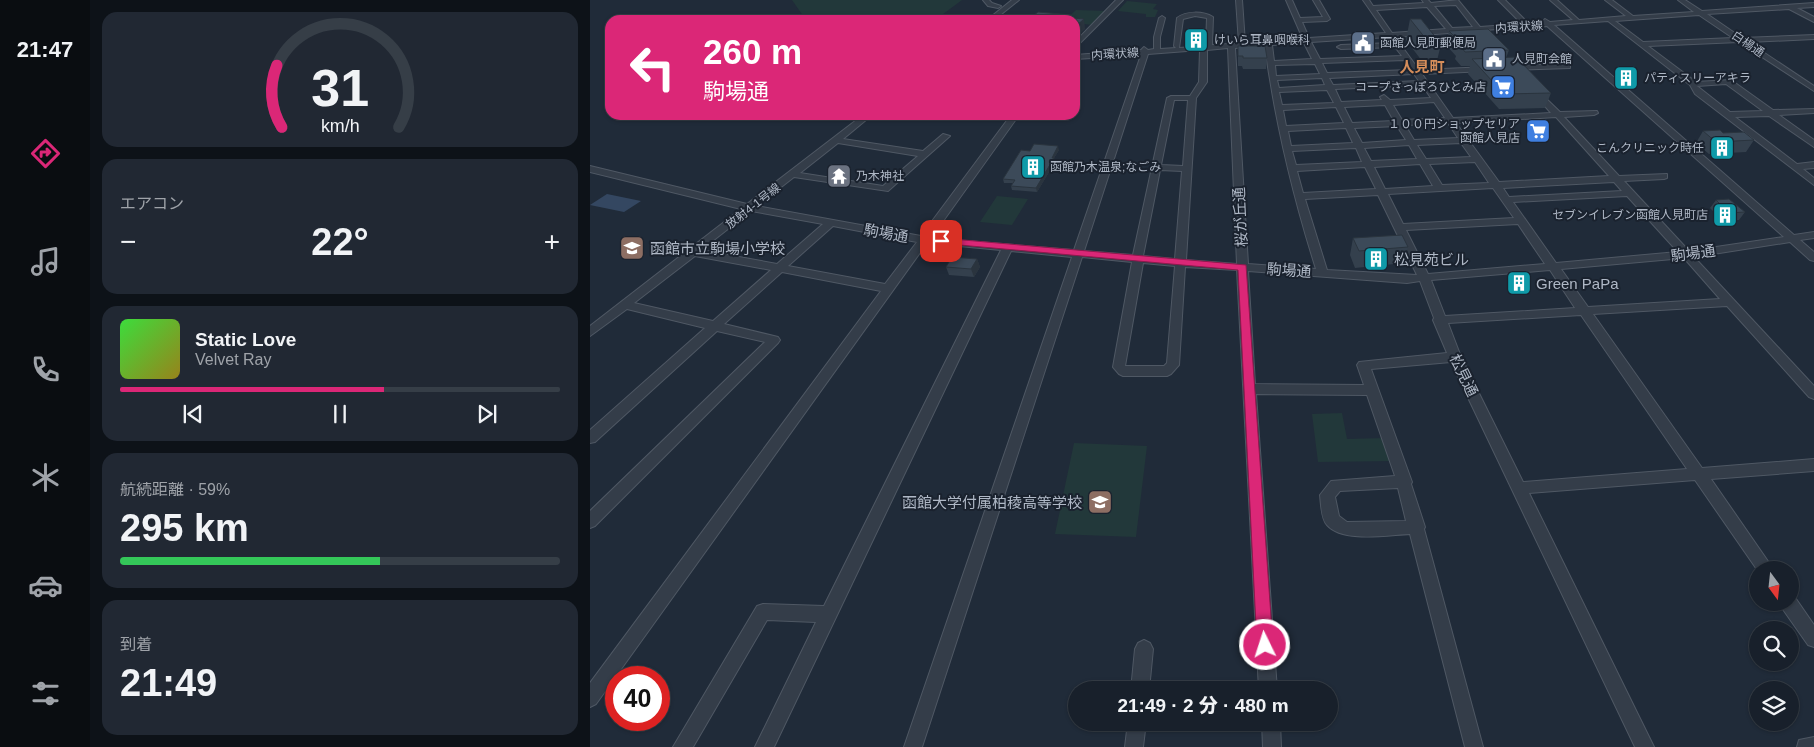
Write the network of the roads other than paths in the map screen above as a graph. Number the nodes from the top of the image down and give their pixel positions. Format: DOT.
graph roads {
  1 [pos="986,0"];
  2 [pos="1016,0"];
  3 [pos="1120,0"];
  4 [pos="1239,0"];
  5 [pos="1289,0"];
  6 [pos="1316,0"];
  7 [pos="1366,0"];
  8 [pos="1396,0"];
  9 [pos="1502,0"];
  10 [pos="1553,0"];
  11 [pos="1608,0"];
  12 [pos="1681,0"];
  13 [pos="1456,1"];
  14 [pos="1427,2"];
  15 [pos="1814,3"];
  16 [pos="1784,4"];
  17 [pos="998,6"];
  18 [pos="1372,8"];
  19 [pos="1404,9"];
  20 [pos="1699,12"];
  21 [pos="996,15"];
  22 [pos="1630,17"];
  23 [pos="1162,18"];
  24 [pos="1576,19"];
  25 [pos="1299,20"];
  26 [pos="1610,20"];
  27 [pos="1814,20"];
  28 [pos="1524,23"];
  29 [pos="1547,23"];
  30 [pos="1084,25"];
  31 [pos="1094,26"];
  32 [pos="1449,28"];
  33 [pos="1479,28"];
  34 [pos="1392,37"];
  35 [pos="1814,38"];
  36 [pos="1487,39"];
  37 [pos="1741,40"];
  38 [pos="1080,41"];
  39 [pos="1308,42"];
  40 [pos="1234,44"];
  41 [pos="1268,44"];
  42 [pos="1640,44"];
  43 [pos="1177,46"];
  44 [pos="1206,46"];
  45 [pos="1354,46"];
  46 [pos="1337,47"];
  47 [pos="1328,48"];
  48 [pos="1149,50"];
  49 [pos="1080,55"];
  50 [pos="1406,58"];
  51 [pos="1362,60"];
  52 [pos="1318,62"];
  53 [pos="1271,63"];
  54 [pos="1512,65"];
  55 [pos="1567,66"];
  56 [pos="1416,73"];
  57 [pos="1370,74"];
  58 [pos="1521,75"];
  59 [pos="1325,76"];
  60 [pos="1274,78"];
  61 [pos="1527,82"];
  62 [pos="1424,83"];
  63 [pos="1694,84"];
  64 [pos="1376,85"];
  65 [pos="1330,87"];
  66 [pos="1814,89"];
  67 [pos="1275,90"];
  68 [pos="1192,98"];
  69 [pos="1436,100"];
  70 [pos="1387,102"];
  71 [pos="1339,105"];
  72 [pos="1278,108"];
  73 [pos="1814,111"];
  74 [pos="1771,113"];
  75 [pos="1594,114"];
  76 [pos="1559,115"];
  77 [pos="1728,115"];
  78 [pos="862,120"];
  79 [pos="1011,120"];
  80 [pos="1450,120"];
  81 [pos="1399,123"];
  82 [pos="1349,126"];
  83 [pos="1284,129"];
  84 [pos="946,136"];
  85 [pos="836,140"];
  86 [pos="1463,140"];
  87 [pos="1411,142"];
  88 [pos="1814,144"];
  89 [pos="1359,145"];
  90 [pos="1288,148"];
  91 [pos="925,154"];
  92 [pos="1477,158"];
  93 [pos="1423,162"];
  94 [pos="1368,164"];
  95 [pos="1814,165"];
  96 [pos="1795,166"];
  97 [pos="1156,167"];
  98 [pos="1293,168"];
  99 [pos="590,169"];
  100 [pos="1187,169"];
  101 [pos="792,174"];
  102 [pos="1664,176"];
  103 [pos="1618,178"];
  104 [pos="1814,182"];
  105 [pos="1495,184"];
  106 [pos="1438,188"];
  107 [pos="1381,191"];
  108 [pos="1628,193"];
  109 [pos="1300,196"];
  110 [pos="1506,200"];
  111 [pos="750,208"];
  112 [pos="1520,221"];
  113 [pos="830,223"];
  114 [pos="1398,227"];
  115 [pos="1814,235"];
  116 [pos="1792,238"];
  117 [pos="924,240"];
  118 [pos="1007,248"];
  119 [pos="693,252"];
  120 [pos="1079,254"];
  121 [pos="1686,255"];
  122 [pos="1814,258"];
  123 [pos="1137,259"];
  124 [pos="1181,263"];
  125 [pos="1243,267"];
  126 [pos="1552,267"];
  127 [pos="779,269"];
  128 [pos="1323,273"];
  129 [pos="1424,277"];
  130 [pos="890,289"];
  131 [pos="1729,302"];
  132 [pos="626,305"];
  133 [pos="1584,311"];
  134 [pos="1439,320"];
  135 [pos="714,326"];
  136 [pos="590,332"];
  137 [pos="1455,357"];
  138 [pos="1249,389"];
  139 [pos="1373,390"];
  140 [pos="1814,394"];
  141 [pos="590,438"];
  142 [pos="1814,465"];
  143 [pos="1699,474"];
  144 [pos="1405,482"];
  145 [pos="1519,488"];
  146 [pos="591,518"];
  147 [pos="1417,527"];
  148 [pos="1760,561"];
  149 [pos="1794,611"];
  150 [pos="830,614"];
  151 [pos="1814,639"];
  152 [pos="1144,649"];
  153 [pos="1141,681"];
  154 [pos="1267,681"];
  155 [pos="590,698"];
  156 [pos="1136,731"];
  157 [pos="1271,731"];
  158 [pos="1814,746"];
  159 [pos="682,747"];
  160 [pos="764,747"];
  161 [pos="913,747"];
  162 [pos="1134,747"];
  163 [pos="1272,747"];
  164 [pos="1474,747"];
  165 [pos="1645,747"];
  166 [pos="1806,747"];
  1 -- 17 [label="street"];
  2 -- 21 [label="street"];
  3 -- 31 [label="street"];
  4 -- 40 [label="street, 桜が丘通"];
  5 -- 25 [label="street, 松見通"];
  6 -- 25 [label="street"];
  7 -- 18 [label="street"];
  8 -- 19 [label="street"];
  9 -- 28 [label="street"];
  10 -- 24 [label="street"];
  11 -- 22 [label="street"];
  12 -- 20 [label="street, 白楊通"];
  13 -- 14 [label="street"];
  13 -- 33 [label="street"];
  14 -- 19 [label="street"];
  14 -- 32 [label="street"];
  15 -- 16 [label="street, 内環状線"];
  16 -- 20 [label="street, 内環状線"];
  16 -- 27 [label="street"];
  18 -- 19 [label="street"];
  18 -- 34 [label="street"];
  20 -- 22 [label="street, 内環状線"];
  20 -- 37 [label="street, 白楊通"];
  22 -- 24 [label="street, 内環状線"];
  22 -- 26 [label="street, 内環状線"];
  23 -- 48 [label="street"];
  24 -- 29 [label="street, 内環状線"];
  25 -- 39 [label="street, 松見通"];
  26 -- 29 [label="street, 内環状線"];
  26 -- 42 [label="street"];
  28 -- 29 [label="street, 内環状線"];
  28 -- 33 [label="street, 内環状線"];
  29 -- 33 [label="street, 内環状線"];
  29 -- 116 [label="street"];
  30 -- 31 [label="street"];
  31 -- 38 [label="street"];
  32 -- 33 [label="street, 内環状線"];
  32 -- 34 [label="street, 内環状線"];
  33 -- 34 [label="street, 内環状線"];
  33 -- 36 [label="street"];
  34 -- 39 [label="street, 内環状線"];
  34 -- 45 [label="street"];
  34 -- 50 [label="street"];
  35 -- 37 [label="street"];
  37 -- 42 [label="street"];
  37 -- 66 [label="street, 白楊通"];
  39 -- 40 [label="street, 内環状線"];
  39 -- 41 [label="street, 内環状線"];
  39 -- 47 [label="street"];
  39 -- 52 [label="street, 松見通"];
  40 -- 41 [label="street, 内環状線"];
  40 -- 44 [label="street, 内環状線"];
  40 -- 125 [label="street, 桜が丘通"];
  41 -- 53 [label="street"];
  42 -- 63 [label="street"];
  43 -- 44 [label="street, 内環状線"];
  43 -- 44 [label="street"];
  43 -- 48 [label="street, 内環状線"];
  44 -- 48 [label="street, 内環状線"];
  44 -- 68 [label="street"];
  45 -- 46 [label="street"];
  45 -- 51 [label="street"];
  48 -- 49 [label="street, 内環状線"];
  48 -- 120 [label="street"];
  50 -- 51 [label="street"];
  50 -- 56 [label="street"];
  51 -- 52 [label="street"];
  51 -- 57 [label="street"];
  52 -- 53 [label="street"];
  52 -- 59 [label="street, 松見通"];
  53 -- 60 [label="street"];
  54 -- 55 [label="street"];
  54 -- 56 [label="street"];
  54 -- 58 [label="street"];
  56 -- 57 [label="street"];
  56 -- 62 [label="street"];
  57 -- 59 [label="street"];
  59 -- 60 [label="street"];
  59 -- 65 [label="street, 松見通"];
  60 -- 67 [label="street"];
  61 -- 76 [label="street"];
  62 -- 64 [label="street"];
  62 -- 69 [label="street"];
  63 -- 74 [label="street"];
  63 -- 77 [label="street"];
  64 -- 65 [label="street"];
  64 -- 70 [label="street"];
  65 -- 67 [label="street"];
  65 -- 71 [label="street, 松見通"];
  67 -- 72 [label="street"];
  68 -- 97 [label="street"];
  68 -- 100 [label="street"];
  69 -- 70 [label="street"];
  69 -- 80 [label="street"];
  70 -- 71 [label="street"];
  70 -- 81 [label="street"];
  71 -- 72 [label="street"];
  71 -- 82 [label="street, 松見通"];
  72 -- 83 [label="street"];
  73 -- 74 [label="street"];
  74 -- 77 [label="street"];
  74 -- 88 [label="street"];
  75 -- 76 [label="street"];
  76 -- 80 [label="street"];
  76 -- 103 [label="street"];
  77 -- 96 [label="street"];
  78 -- 85 [label="street, 放射4-1号線"];
  79 -- 117 [label="street"];
  80 -- 81 [label="street"];
  80 -- 86 [label="street"];
  81 -- 82 [label="street"];
  81 -- 87 [label="street"];
  82 -- 83 [label="street"];
  82 -- 89 [label="street, 松見通"];
  83 -- 90 [label="street"];
  84 -- 91 [label="street"];
  85 -- 91 [label="street"];
  85 -- 101 [label="street, 放射4-1号線"];
  86 -- 87 [label="street"];
  86 -- 92 [label="street"];
  87 -- 89 [label="street"];
  87 -- 93 [label="street"];
  89 -- 90 [label="street"];
  89 -- 94 [label="street, 松見通"];
  90 -- 98 [label="street"];
  91 -- 101 [label="street"];
  92 -- 93 [label="street"];
  92 -- 105 [label="street"];
  93 -- 94 [label="street"];
  93 -- 106 [label="street"];
  94 -- 98 [label="street"];
  94 -- 107 [label="street, 松見通"];
  95 -- 96 [label="street"];
  96 -- 104 [label="street"];
  97 -- 100 [label="street"];
  97 -- 123 [label="street"];
  98 -- 109 [label="street"];
  99 -- 111 [label="street, 駒場通"];
  100 -- 124 [label="street"];
  101 -- 111 [label="street, 放射4-1号線"];
  102 -- 103 [label="street"];
  103 -- 105 [label="street"];
  103 -- 108 [label="street"];
  105 -- 106 [label="street"];
  105 -- 110 [label="street"];
  106 -- 107 [label="street"];
  107 -- 109 [label="street"];
  107 -- 114 [label="street, 松見通"];
  108 -- 110 [label="street"];
  108 -- 121 [label="street"];
  109 -- 128 [label="street"];
  110 -- 112 [label="street"];
  111 -- 113 [label="street, 駒場通"];
  111 -- 119 [label="street, 放射4-1号線"];
  112 -- 114 [label="street"];
  112 -- 126 [label="street"];
  113 -- 117 [label="street, 駒場通"];
  113 -- 127 [label="street"];
  114 -- 129 [label="street, 松見通"];
  115 -- 116 [label="street, 駒場通"];
  116 -- 121 [label="street, 駒場通"];
  116 -- 122 [label="street"];
  117 -- 118 [label="street, 駒場通"];
  117 -- 130 [label="street"];
  118 -- 120 [label="street, 駒場通"];
  118 -- 150 [label="street"];
  119 -- 127 [label="street"];
  119 -- 132 [label="street, 放射4-1号線"];
  120 -- 123 [label="street, 駒場通"];
  120 -- 161 [label="street"];
  121 -- 126 [label="street, 駒場通"];
  121 -- 131 [label="street"];
  123 -- 124 [label="street, 駒場通"];
  123 -- 124 [label="street"];
  124 -- 125 [label="street, 駒場通"];
  125 -- 128 [label="street, 駒場通"];
  125 -- 138 [label="street, 桜が丘通"];
  126 -- 129 [label="street, 駒場通"];
  126 -- 133 [label="street"];
  127 -- 130 [label="street"];
  127 -- 135 [label="street"];
  128 -- 129 [label="street, 駒場通"];
  129 -- 134 [label="street, 松見通"];
  130 -- 155 [label="street"];
  131 -- 133 [label="street"];
  131 -- 140 [label="street"];
  132 -- 135 [label="street"];
  132 -- 136 [label="street, 放射4-1号線"];
  133 -- 134 [label="street"];
  133 -- 143 [label="street"];
  134 -- 137 [label="street, 松見通"];
  135 -- 141 [label="street"];
  135 -- 146 [label="street"];
  137 -- 139 [label="street"];
  137 -- 145 [label="street, 松見通"];
  138 -- 139 [label="street"];
  138 -- 154 [label="street, 桜が丘通"];
  139 -- 144 [label="street"];
  142 -- 143 [label="street"];
  143 -- 145 [label="street"];
  143 -- 148 [label="street"];
  144 -- 147 [label="street"];
  144 -- 147 [label="street"];
  145 -- 165 [label="street, 松見通"];
  147 -- 164 [label="street"];
  149 -- 151 [label="street"];
  150 -- 159 [label="street"];
  150 -- 160 [label="street"];
  152 -- 153 [label="street"];
  156 -- 162 [label="street"];
  157 -- 163 [label="street"];
  158 -- 166 [label="street"];
}
